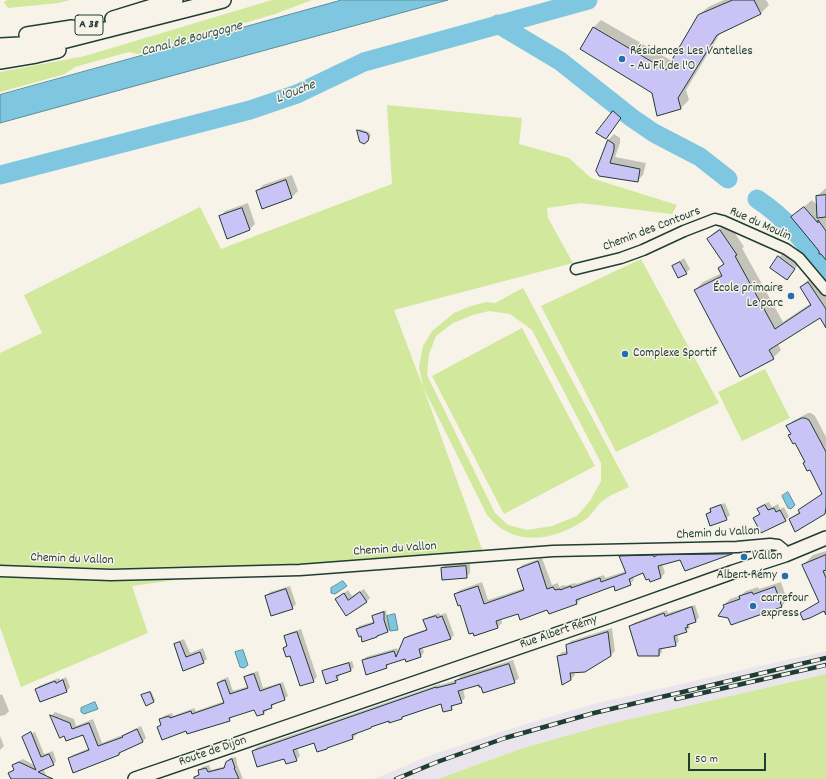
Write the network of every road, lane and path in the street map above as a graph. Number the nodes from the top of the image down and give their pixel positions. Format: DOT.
graph roads {
  1 [pos="175,0"];
  2 [pos="223,0"];
  3 [pos="152,19"];
  4 [pos="0,36"];
  5 [pos="0,46"];
  6 [pos="0,62"];
  7 [pos="715,219"];
  8 [pos="576,269"];
  9 [pos="826,290"];
  10 [pos="826,538"];
  11 [pos="785,555"];
  12 [pos="0,571"];
  13 [pos="291,726"];
  14 [pos="135,779"];
  1 -- 4 [label="highway, A 38"];
  2 -- 3 [label="highway, A 38"];
  3 -- 5 [label="highway, A 38"];
  3 -- 6 [label="highway"];
  7 -- 8 [label="street, Chemin des Contours"];
  7 -- 9 [label="street, Rue du Moulin"];
  10 -- 11 [label="main road, Rue Albert Rémy"];
  11 -- 12 [label="street, Chemin du Vallon"];
  11 -- 13 [label="main road, Rue Albert Rémy"];
  13 -- 14 [label="main road, Route de Dijon"];
}
